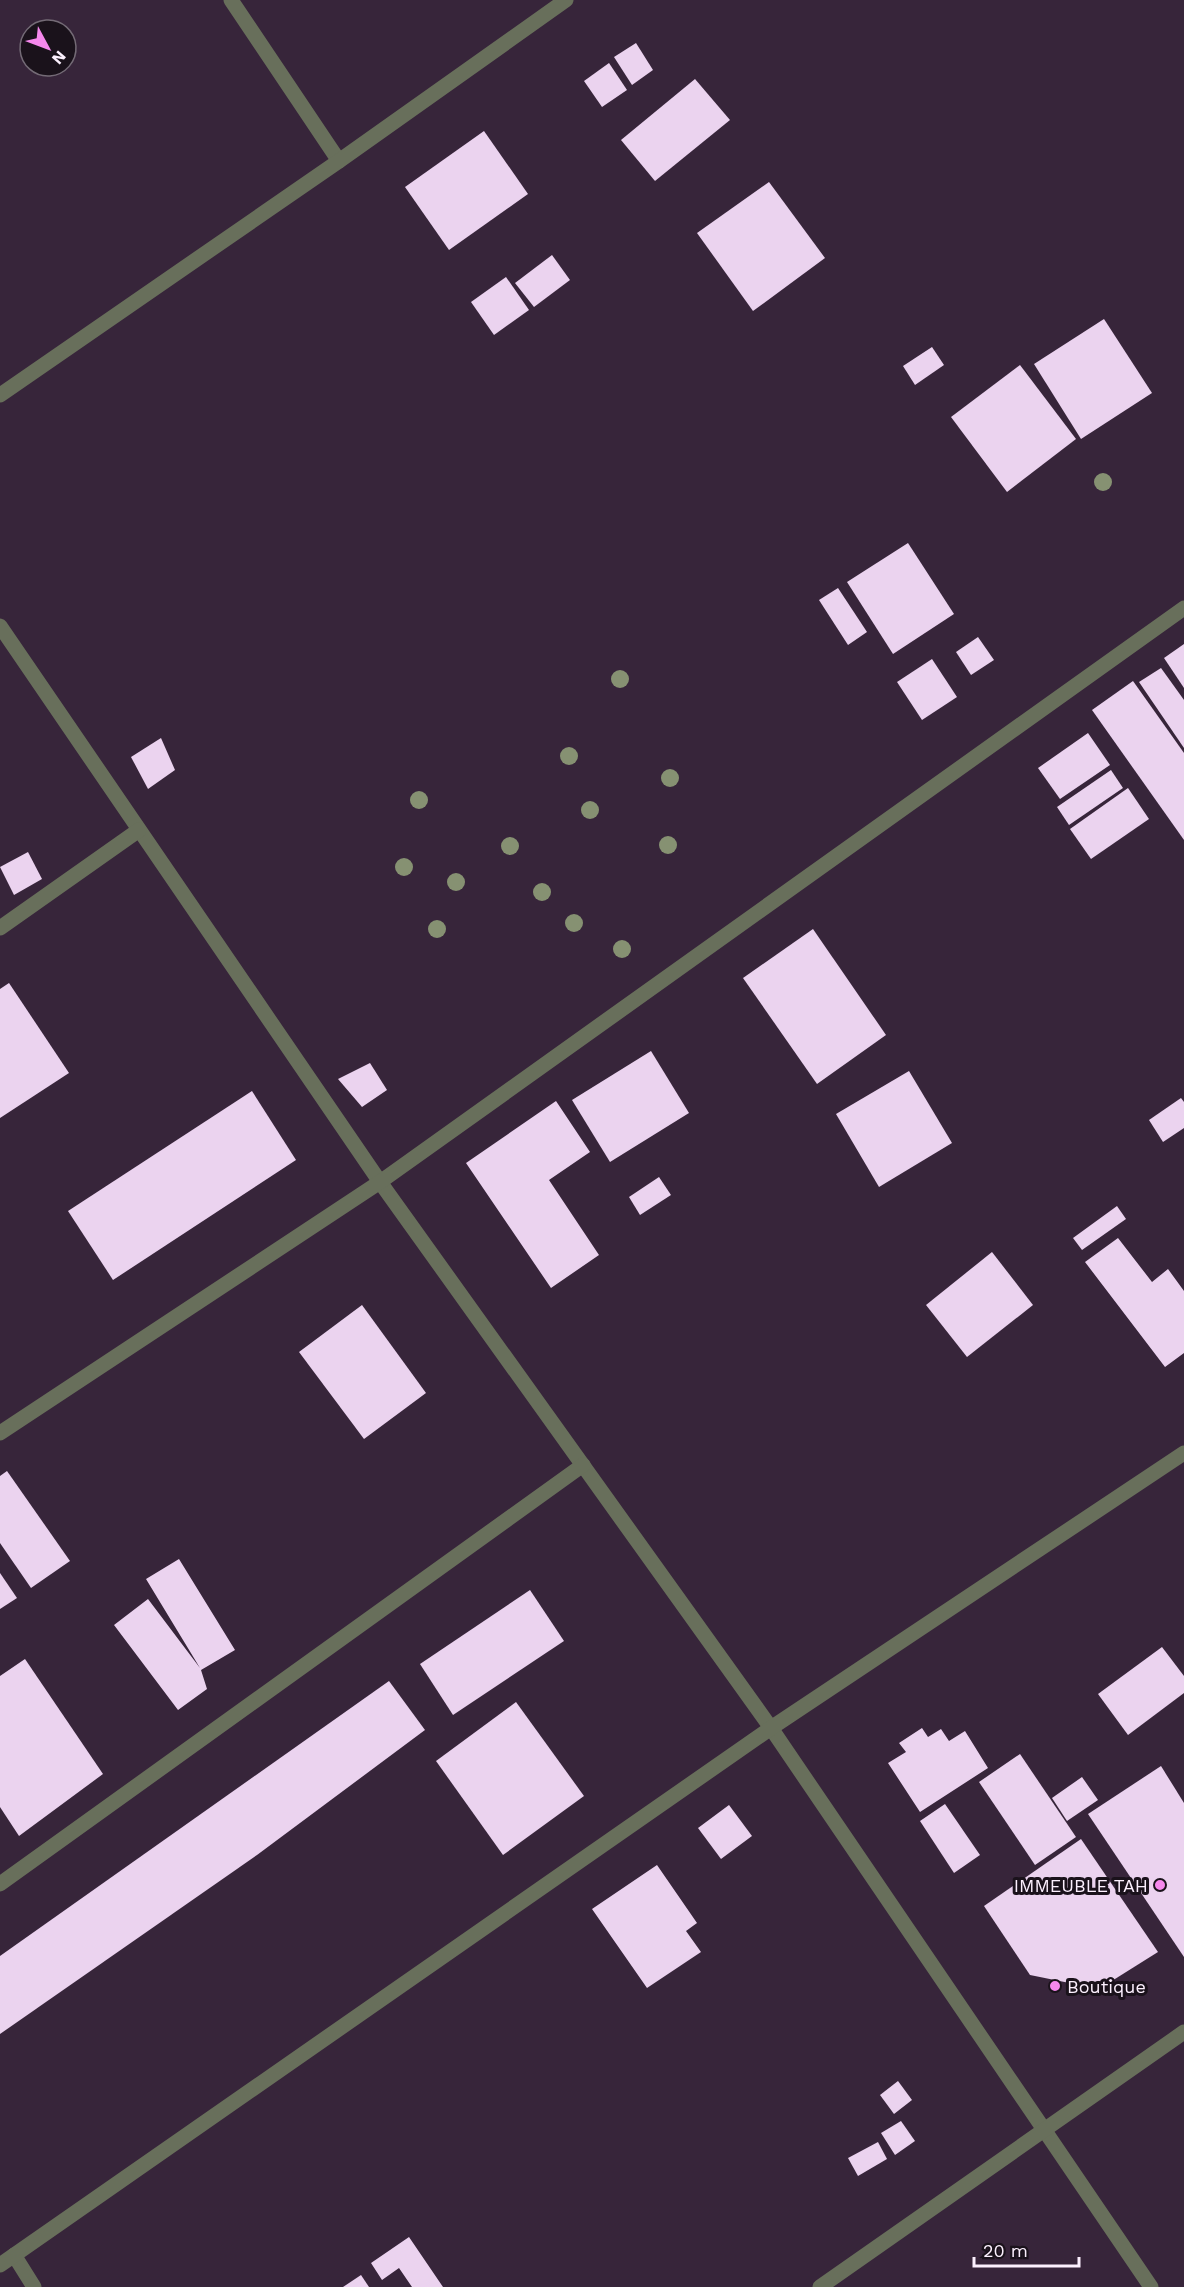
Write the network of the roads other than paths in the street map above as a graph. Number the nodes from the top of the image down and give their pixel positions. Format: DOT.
graph roads {
  1 [pos="231,0"];
  2 [pos="566,0"];
  3 [pos="339,161"];
  4 [pos="0,395"];
  5 [pos="1184,608"];
  6 [pos="0,627"];
  7 [pos="139,830"];
  8 [pos="0,928"];
  9 [pos="380,1182"];
  10 [pos="0,1433"];
  11 [pos="1184,1453"];
  12 [pos="583,1465"];
  13 [pos="771,1728"];
  14 [pos="0,1884"];
  15 [pos="1184,2032"];
  16 [pos="1043,2131"];
  17 [pos="14,2256"];
  18 [pos="0,2265"];
  19 [pos="34,2287"];
  20 [pos="820,2287"];
  21 [pos="1151,2287"];
  1 -- 3 [label="street"];
  2 -- 3 [label="street"];
  3 -- 4 [label="street"];
  5 -- 9 [label="street"];
  6 -- 7 [label="street"];
  7 -- 8 [label="street"];
  7 -- 9 [label="street"];
  9 -- 10 [label="street"];
  9 -- 12 [label="street"];
  11 -- 13 [label="street"];
  12 -- 13 [label="street"];
  12 -- 14 [label="street"];
  13 -- 16 [label="street"];
  13 -- 17 [label="street"];
  15 -- 16 [label="street"];
  16 -- 20 [label="street"];
  16 -- 21 [label="street"];
  17 -- 18 [label="street"];
  17 -- 19 [label="street"];
}
